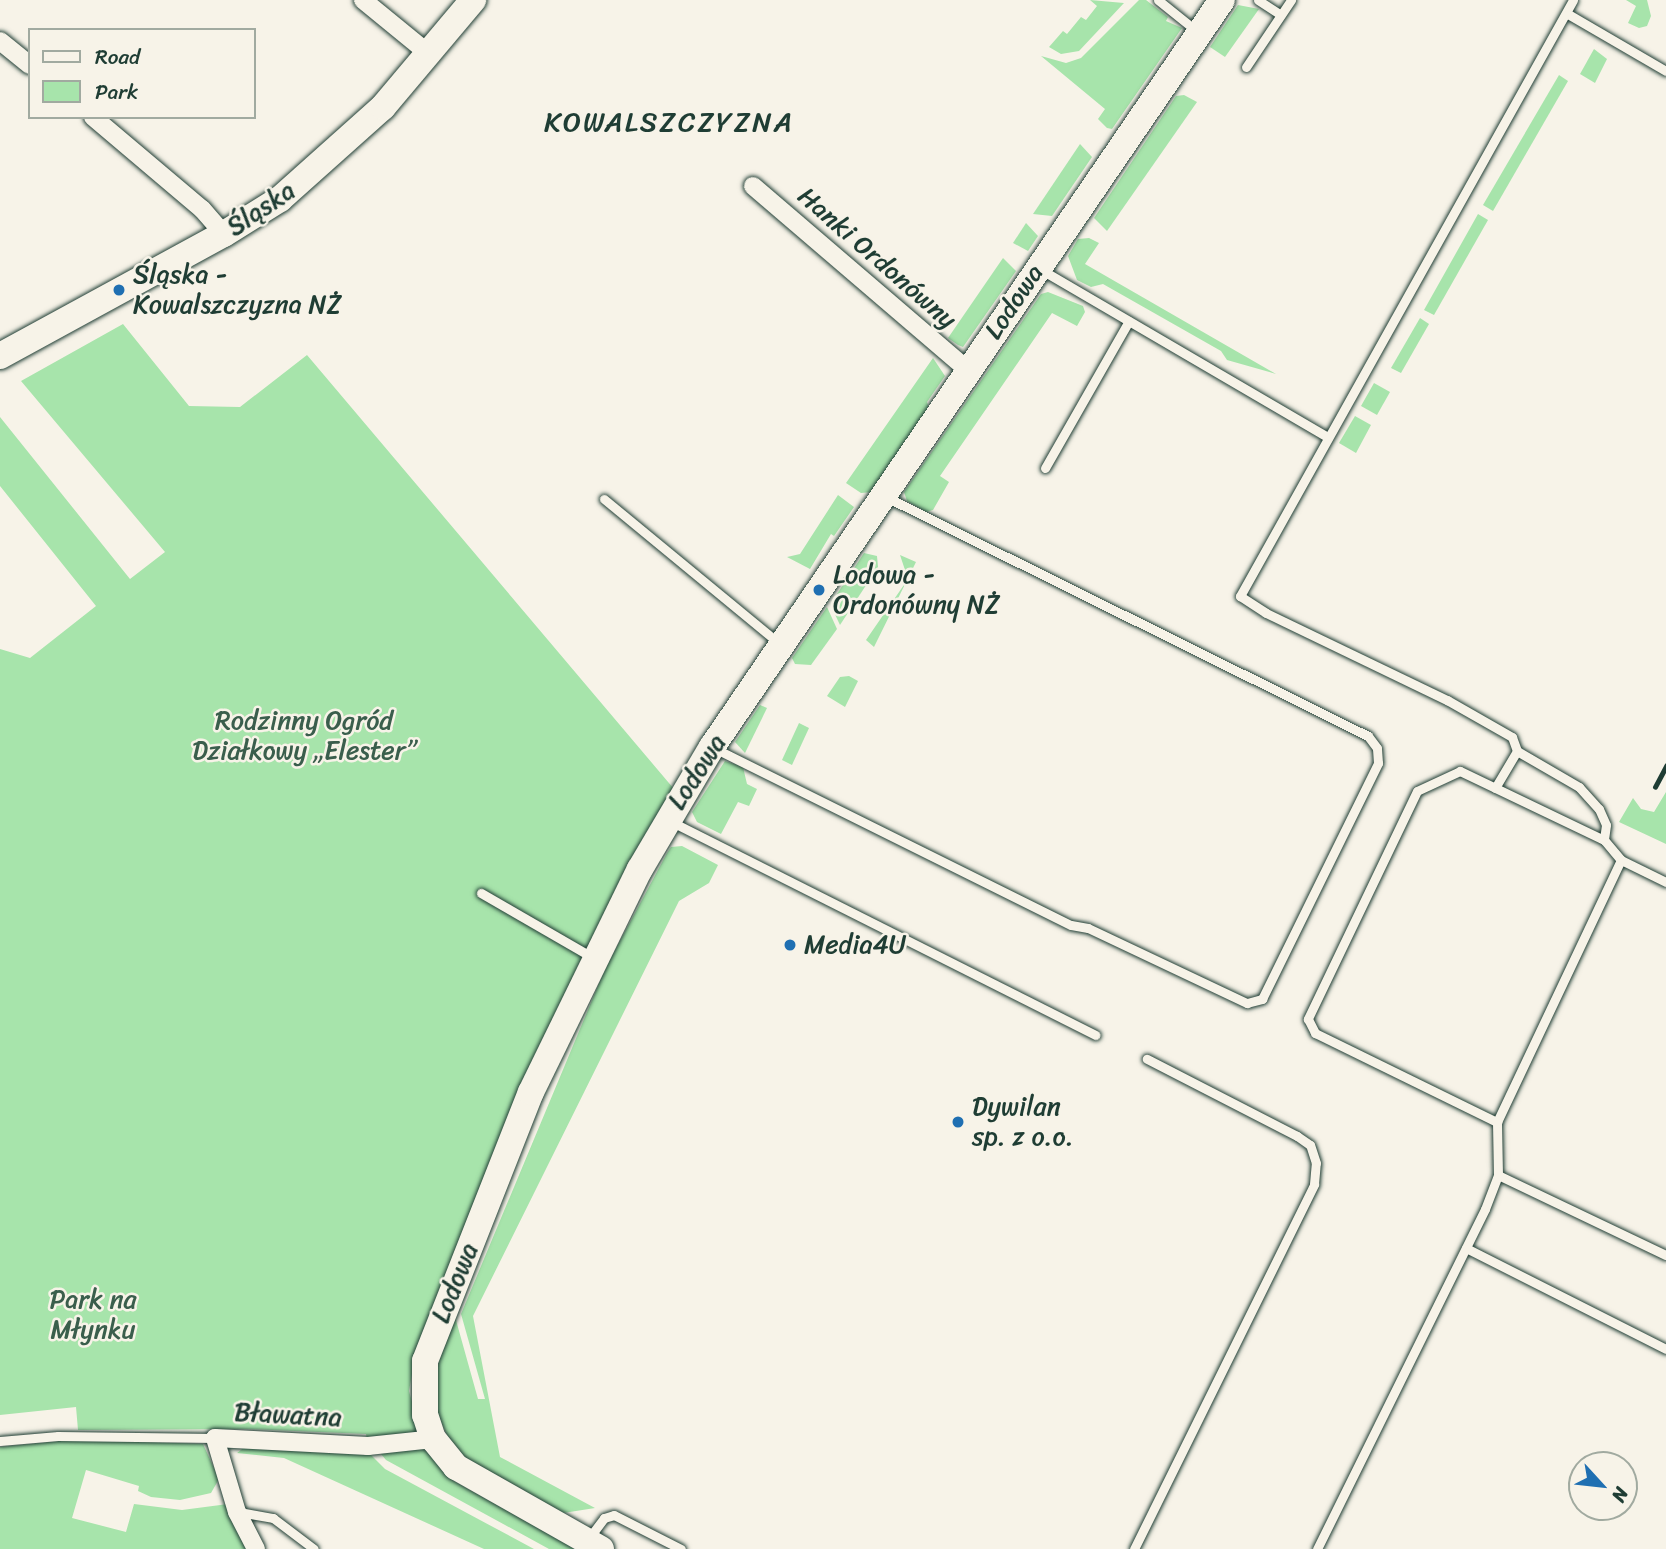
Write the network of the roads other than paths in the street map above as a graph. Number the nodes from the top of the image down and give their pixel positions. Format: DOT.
graph roads {
  1 [pos="363,0"];
  2 [pos="473,0"];
  3 [pos="1158,0"];
  4 [pos="1258,0"];
  5 [pos="1292,0"];
  6 [pos="1573,0"];
  7 [pos="1216,2"];
  8 [pos="1568,14"];
  9 [pos="1281,15"];
  10 [pos="1200,33"];
  11 [pos="0,41"];
  12 [pos="429,54"];
  13 [pos="28,63"];
  14 [pos="1246,67"];
  15 [pos="1666,71"];
  16 [pos="95,119"];
  17 [pos="752,186"];
  18 [pos="224,234"];
  19 [pos="1037,267"];
  20 [pos="1129,321"];
  21 [pos="4,347"];
  22 [pos="968,370"];
  23 [pos="1326,436"];
  24 [pos="1045,468"];
  25 [pos="883,495"];
  26 [pos="604,499"];
  27 [pos="781,646"];
  28 [pos="712,747"];
  29 [pos="1517,751"];
  30 [pos="1495,788"];
  31 [pos="667,820"];
  32 [pos="1604,840"];
  33 [pos="1621,860"];
  34 [pos="1666,882"];
  35 [pos="481,893"];
  36 [pos="594,958"];
  37 [pos="1096,1035"];
  38 [pos="1147,1059"];
  39 [pos="1497,1122"];
  40 [pos="1498,1175"];
  41 [pos="1466,1248"];
  42 [pos="1666,1255"];
  43 [pos="1666,1349"];
  44 [pos="215,1438"];
  45 [pos="433,1439"];
  46 [pos="0,1441"];
  47 [pos="237,1512"];
  48 [pos="594,1545"];
  49 [pos="256,1549"];
  50 [pos="314,1549"];
  51 [pos="681,1549"];
  52 [pos="1135,1549"];
  53 [pos="1317,1549"];
  1 -- 12 [label="street"];
  2 -- 12 [label="street, Śląska"];
  3 -- 10 [label="lane"];
  4 -- 9 [label="lane"];
  5 -- 9 [label="lane"];
  6 -- 8 [label="lane"];
  7 -- 10 [label="street, Lodowa"];
  8 -- 15 [label="lane"];
  8 -- 23 [label="lane"];
  9 -- 14 [label="lane"];
  10 -- 19 [label="street, Lodowa"];
  11 -- 13 [label="street"];
  12 -- 18 [label="street, Śląska"];
  16 -- 18 [label="street"];
  17 -- 22 [label="street, Hanki Ordonówny"];
  18 -- 21 [label="street, Śląska"];
  19 -- 20 [label="lane"];
  19 -- 22 [label="street, Lodowa"];
  20 -- 23 [label="lane"];
  20 -- 24 [label="lane"];
  22 -- 25 [label="street, Lodowa"];
  23 -- 29 [label="lane"];
  25 -- 27 [label="street, Lodowa"];
  25 -- 28 [label="lane"];
  26 -- 27 [label="lane"];
  27 -- 28 [label="street, Lodowa"];
  28 -- 31 [label="street, Lodowa"];
  29 -- 30 [label="lane"];
  29 -- 32 [label="lane"];
  30 -- 32 [label="lane"];
  30 -- 39 [label="lane"];
  31 -- 36 [label="street, Lodowa"];
  31 -- 37 [label="lane"];
  32 -- 33 [label="lane"];
  33 -- 34 [label="lane"];
  33 -- 39 [label="lane"];
  35 -- 36 [label="lane"];
  36 -- 45 [label="street, Lodowa"];
  38 -- 52 [label="lane"];
  39 -- 40 [label="lane"];
  40 -- 41 [label="lane"];
  40 -- 42 [label="lane"];
  41 -- 43 [label="lane"];
  41 -- 53 [label="lane"];
  44 -- 45 [label="street, Bławatna"];
  44 -- 46 [label="lane"];
  44 -- 47 [label="street, Bławatna"];
  45 -- 48 [label="street, Lodowa"];
  47 -- 49 [label="street, Bławatna"];
  47 -- 50 [label="lane"];
  48 -- 51 [label="lane"];
}
